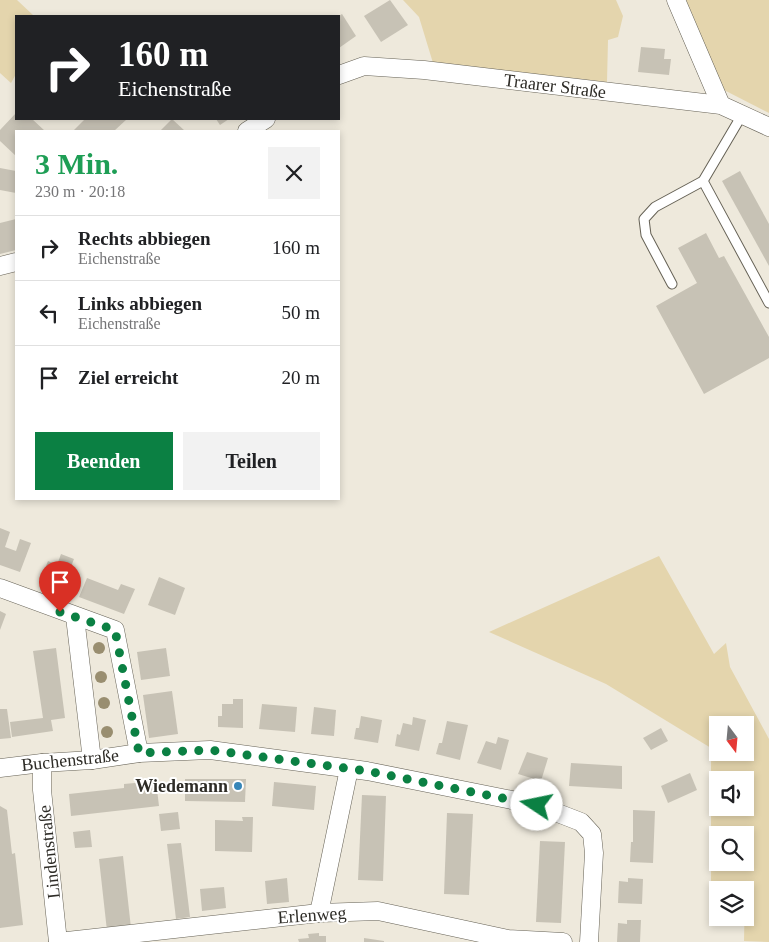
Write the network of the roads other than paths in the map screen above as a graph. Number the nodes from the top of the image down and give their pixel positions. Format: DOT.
graph roads {
  1 [pos="676,0"];
  2 [pos="340,75"];
  3 [pos="720,105"];
  4 [pos="742,115"];
  5 [pos="264,120"];
  6 [pos="769,127"];
  7 [pos="249,130"];
  8 [pos="703,181"];
  9 [pos="15,262"];
  10 [pos="0,266"];
  11 [pos="672,284"];
  12 [pos="769,303"];
  13 [pos="0,588"];
  14 [pos="75,617"];
  15 [pos="139,753"];
  16 [pos="92,760"];
  17 [pos="42,762"];
  18 [pos="0,768"];
  19 [pos="349,769"];
  20 [pos="319,913"];
  21 [pos="58,942"];
  22 [pos="563,942"];
  23 [pos="589,942"];
  1 -- 3 [label="street"];
  2 -- 3 [label="street, Traarer Straße"];
  3 -- 4 [label="street, Traarer Straße"];
  4 -- 6 [label="street, Traarer Straße"];
  4 -- 8 [label="lane"];
  5 -- 7 [label="street"];
  8 -- 11 [label="lane"];
  8 -- 12 [label="lane"];
  9 -- 10 [label="street"];
  13 -- 14 [label="street"];
  14 -- 15 [label="street"];
  14 -- 16 [label="street"];
  15 -- 16 [label="street, Buchenstraße"];
  15 -- 19 [label="street, Buchenstraße"];
  16 -- 17 [label="street, Buchenstraße"];
  17 -- 18 [label="street, Buchenstraße"];
  17 -- 21 [label="street, Lindenstraße"];
  19 -- 20 [label="street"];
  19 -- 23 [label="street, Buchenstraße"];
  20 -- 21 [label="street, Erlenweg"];
  20 -- 22 [label="street, Erlenweg"];
}
